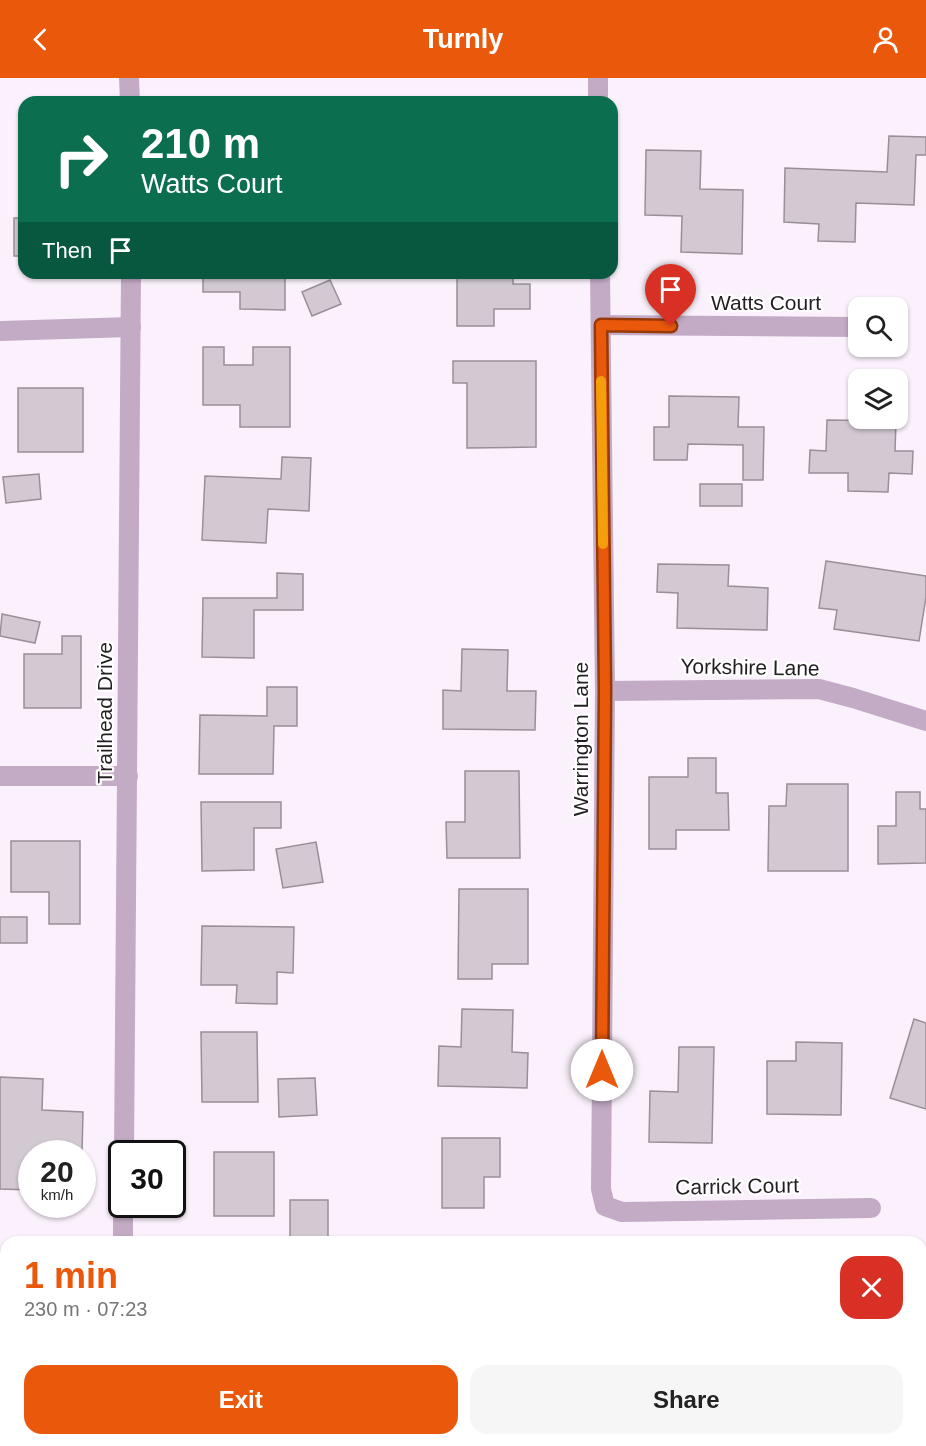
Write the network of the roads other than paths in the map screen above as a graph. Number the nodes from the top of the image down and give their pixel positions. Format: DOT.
graph roads {
  1 [pos="129,78"];
  2 [pos="598,78"];
  3 [pos="130,96"];
  4 [pos="598,96"];
  5 [pos="131,279"];
  6 [pos="600,279"];
  7 [pos="601,325"];
  8 [pos="130,327"];
  9 [pos="848,327"];
  10 [pos="0,330"];
  11 [pos="605,691"];
  12 [pos="926,722"];
  13 [pos="0,776"];
  14 [pos="128,777"];
  15 [pos="124,1140"];
  16 [pos="605,1206"];
  17 [pos="871,1208"];
  18 [pos="123,1218"];
  19 [pos="123,1236"];
  1 -- 3 [label="street"];
  2 -- 4 [label="street"];
  5 -- 8 [label="street, Trailhead Drive"];
  6 -- 7 [label="street, Warrington Lane"];
  7 -- 9 [label="street, Watts Court"];
  7 -- 11 [label="street, Warrington Lane"];
  8 -- 10 [label="street"];
  8 -- 14 [label="street, Trailhead Drive"];
  11 -- 12 [label="street, Yorkshire Lane"];
  11 -- 16 [label="street, Warrington Lane"];
  13 -- 14 [label="street"];
  14 -- 15 [label="street, Trailhead Drive"];
  16 -- 17 [label="street, Carrick Court"];
  18 -- 19 [label="street"];
}
